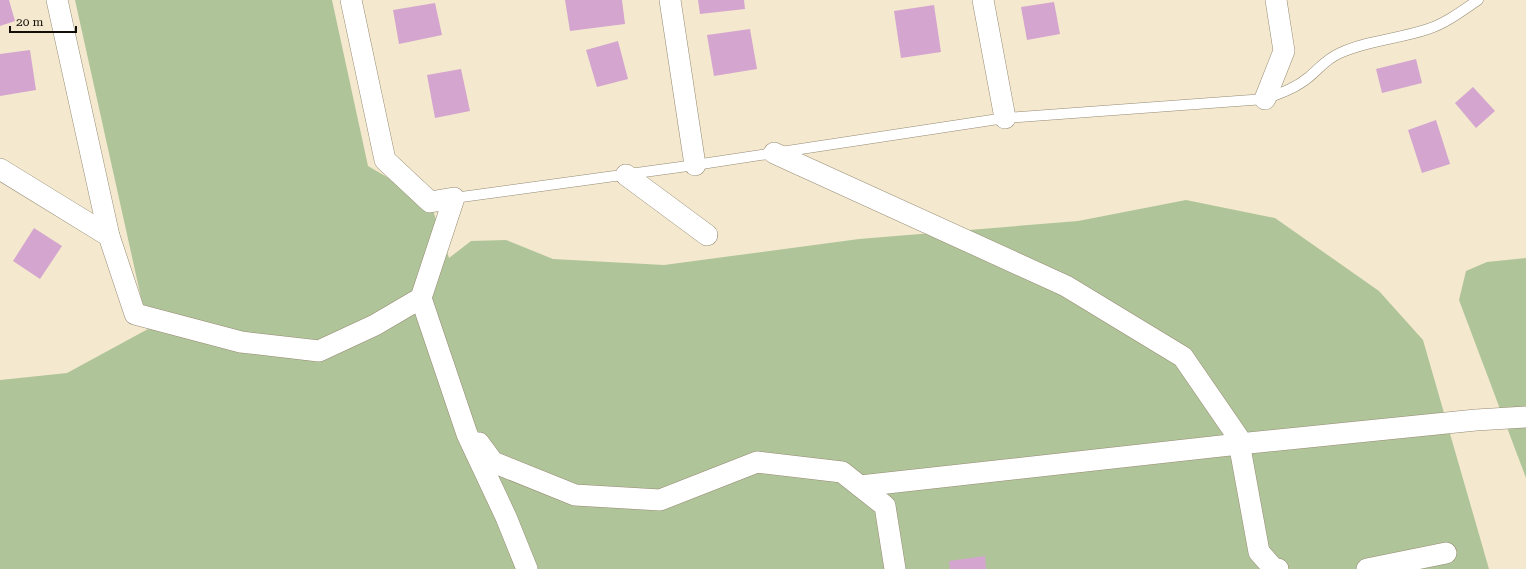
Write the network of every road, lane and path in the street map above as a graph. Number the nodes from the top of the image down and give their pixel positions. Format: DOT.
graph roads {
  1 [pos="56,0"];
  2 [pos="351,0"];
  3 [pos="670,0"];
  4 [pos="983,0"];
  5 [pos="1276,0"];
  6 [pos="1478,0"];
  7 [pos="1265,99"];
  8 [pos="1005,118"];
  9 [pos="774,153"];
  10 [pos="695,165"];
  11 [pos="0,169"];
  12 [pos="626,175"];
  13 [pos="454,198"];
  14 [pos="707,235"];
  15 [pos="108,236"];
  16 [pos="421,298"];
  17 [pos="1526,417"];
  18 [pos="463,423"];
  19 [pos="1239,444"];
  20 [pos="860,486"];
  21 [pos="1446,553"];
  22 [pos="527,569"];
  23 [pos="895,569"];
  24 [pos="1278,569"];
  25 [pos="1367,569"];
  1 -- 15 [label="street"];
  2 -- 13 [label="street"];
  3 -- 10 [label="street"];
  4 -- 8 [label="street"];
  5 -- 7 [label="street"];
  6 -- 7 [label="lane"];
  7 -- 8 [label="lane"];
  8 -- 9 [label="lane"];
  9 -- 10 [label="lane"];
  9 -- 19 [label="street"];
  10 -- 12 [label="lane"];
  11 -- 15 [label="street"];
  12 -- 13 [label="lane"];
  12 -- 14 [label="street"];
  13 -- 16 [label="street"];
  15 -- 16 [label="street"];
  16 -- 18 [label="street"];
  17 -- 19 [label="street"];
  18 -- 20 [label="street"];
  18 -- 22 [label="street"];
  19 -- 20 [label="street"];
  19 -- 24 [label="street"];
  20 -- 23 [label="street"];
  21 -- 25 [label="street"];
}
